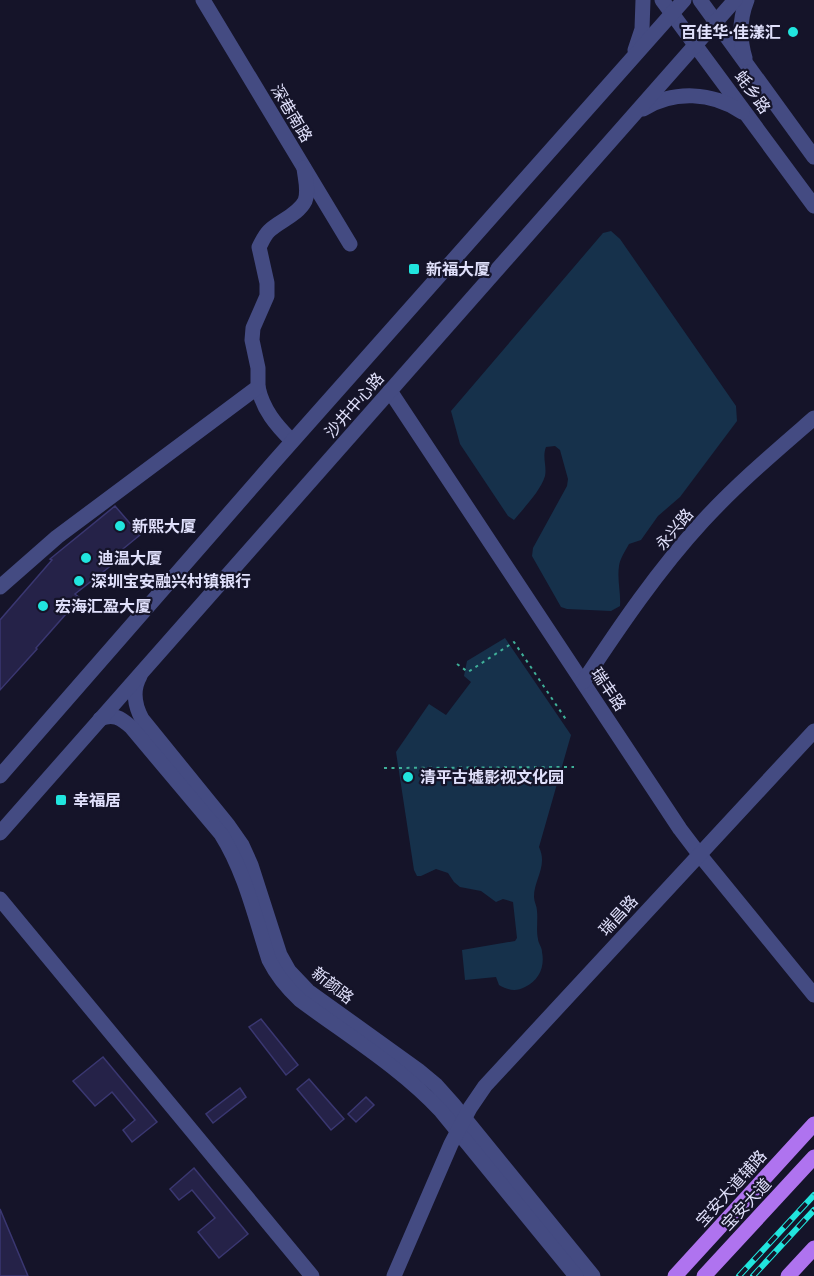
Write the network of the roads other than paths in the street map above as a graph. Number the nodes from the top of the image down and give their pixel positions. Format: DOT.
graph roads {
  1 [pos="203,0"];
  2 [pos="643,0"];
  3 [pos="662,0"];
  4 [pos="684,0"];
  5 [pos="700,0"];
  6 [pos="735,0"];
  7 [pos="747,0"];
  8 [pos="672,13"];
  9 [pos="716,22"];
  10 [pos="695,45"];
  11 [pos="628,63"];
  12 [pos="748,66"];
  13 [pos="747,115"];
  14 [pos="633,116"];
  15 [pos="814,157"];
  16 [pos="304,168"];
  17 [pos="814,206"];
  18 [pos="350,244"];
  19 [pos="258,387"];
  20 [pos="390,391"];
  21 [pos="814,418"];
  22 [pos="292,441"];
  23 [pos="0,587"];
  24 [pos="142,672"];
  25 [pos="583,682"];
  26 [pos="100,719"];
  27 [pos="814,731"];
  28 [pos="0,776"];
  29 [pos="0,833"];
  30 [pos="699,854"];
  31 [pos="0,899"];
  32 [pos="814,995"];
  33 [pos="814,1124"];
  34 [pos="461,1125"];
  35 [pos="814,1156"];
  36 [pos="814,1248"];
  37 [pos="312,1276"];
  38 [pos="394,1276"];
  39 [pos="576,1276"];
  40 [pos="593,1276"];
  41 [pos="675,1276"];
  42 [pos="704,1276"];
  43 [pos="788,1276"];
  1 -- 16 [label="street, 深巷南路"];
  2 -- 11 [label="street"];
  3 -- 8 [label="street, 蚝乡路"];
  4 -- 8 [label="street, 沙井中心路"];
  5 -- 9 [label="street, 蚝乡路"];
  6 -- 9 [label="street, 沙井中心路"];
  7 -- 12 [label="street"];
  8 -- 10 [label="street, 蚝乡路"];
  8 -- 11 [label="street, 沙井中心路"];
  9 -- 10 [label="street, 沙井中心路"];
  9 -- 12 [label="street, 蚝乡路"];
  10 -- 13 [label="street, 蚝乡路"];
  10 -- 14 [label="street, 沙井中心路"];
  11 -- 22 [label="street, 沙井中心路"];
  12 -- 15 [label="street, 蚝乡路"];
  13 -- 14 [label="street"];
  13 -- 17 [label="street, 蚝乡路"];
  14 -- 20 [label="street, 沙井中心路"];
  16 -- 18 [label="street, 深巷南路"];
  16 -- 19 [label="street"];
  19 -- 22 [label="street"];
  19 -- 23 [label="street"];
  20 -- 24 [label="street, 沙井中心路"];
  20 -- 25 [label="street, 瑞丰路"];
  21 -- 25 [label="street, 永兴路"];
  22 -- 28 [label="street, 沙井中心路"];
  24 -- 26 [label="street, 沙井中心路"];
  24 -- 34 [label="street, 新颜路"];
  25 -- 30 [label="street, 瑞丰路"];
  26 -- 29 [label="street, 沙井中心路"];
  26 -- 34 [label="street, 新颜路"];
  27 -- 30 [label="street, 瑞昌路"];
  30 -- 32 [label="street, 瑞丰路"];
  30 -- 34 [label="street, 瑞昌路"];
  31 -- 37 [label="street"];
  33 -- 41 [label="main road, 宝安大道辅路"];
  34 -- 38 [label="street, 瑞昌路"];
  34 -- 39 [label="street, 新颜路"];
  34 -- 40 [label="street, 新颜路"];
  35 -- 42 [label="main road, 宝安大道"];
  36 -- 43 [label="main road"];
}
